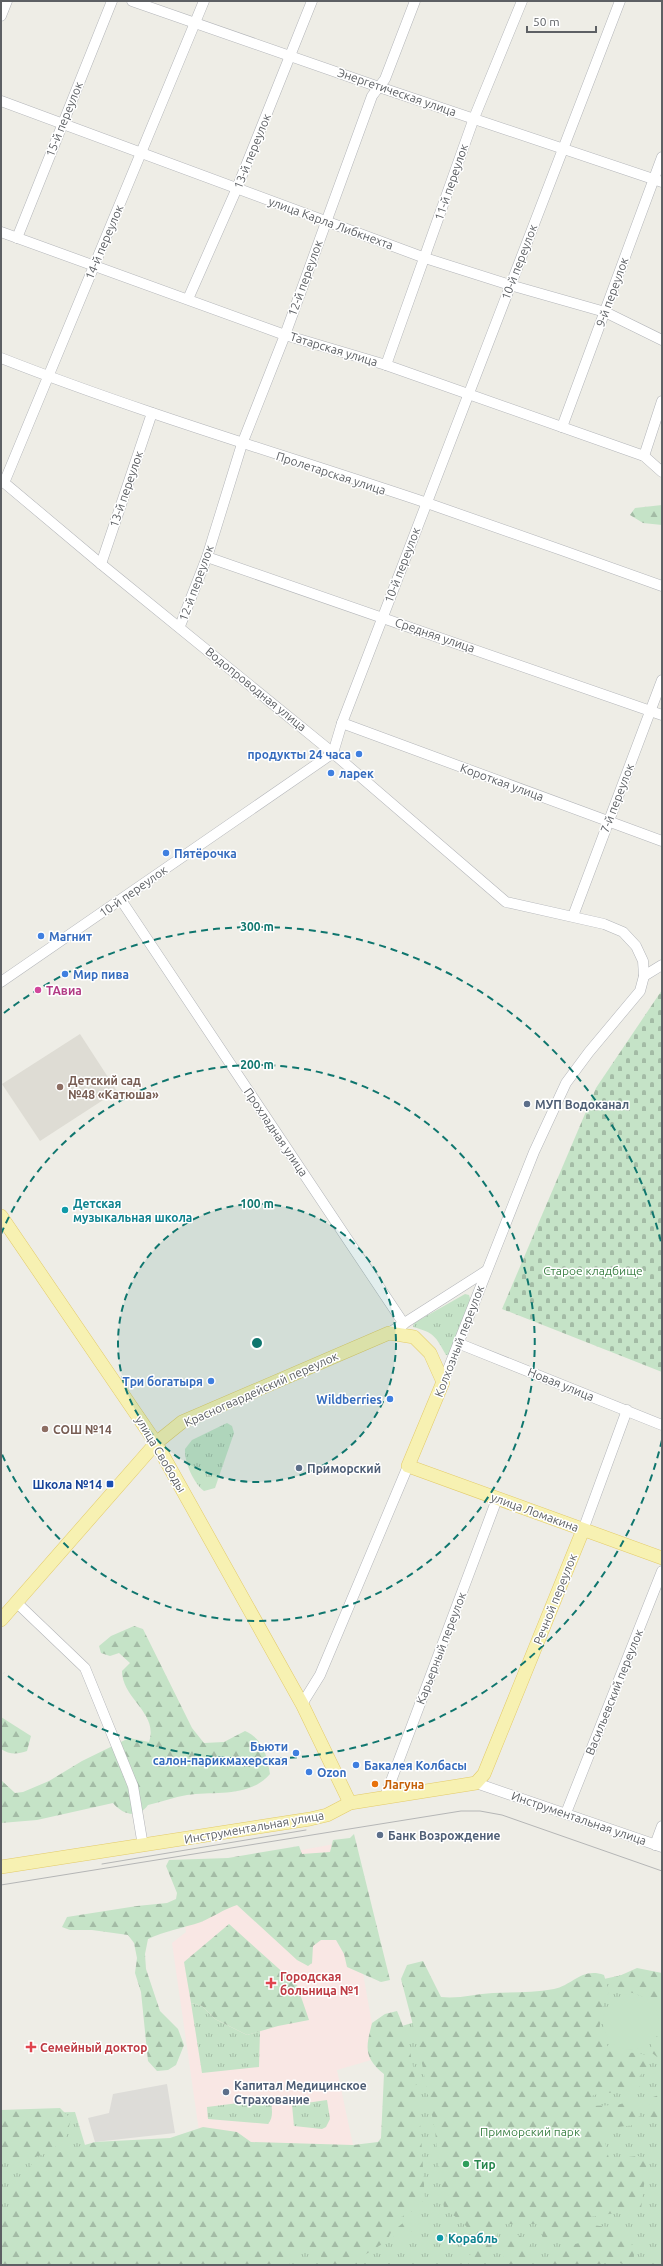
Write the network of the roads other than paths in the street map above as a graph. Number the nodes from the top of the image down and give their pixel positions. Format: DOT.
graph roads {
  1 [pos="8,1"];
  2 [pos="112,1"];
  3 [pos="132,1"];
  4 [pos="204,1"];
  5 [pos="312,1"];
  6 [pos="415,1"];
  7 [pos="522,1"];
  8 [pos="620,1"];
  9 [pos="1,16"];
  10 [pos="195,23"];
  11 [pos="291,55"];
  12 [pos="379,87"];
  13 [pos="1,101"];
  14 [pos="474,118"];
  15 [pos="61,124"];
  16 [pos="562,148"];
  17 [pos="142,152"];
  18 [pos="662,157"];
  19 [pos="658,180"];
  20 [pos="236,188"];
  21 [pos="325,221"];
  22 [pos="1,232"];
  23 [pos="17,238"];
  24 [pos="425,258"];
  25 [pos="92,267"];
  26 [pos="510,285"];
  27 [pos="188,299"];
  28 [pos="605,312"];
  29 [pos="285,335"];
  30 [pos="662,340"];
  31 [pos="1,358"];
  32 [pos="386,365"];
  33 [pos="48,377"];
  34 [pos="468,394"];
  35 [pos="662,402"];
  36 [pos="152,413"];
  37 [pos="562,427"];
  38 [pos="242,444"];
  39 [pos="644,456"];
  40 [pos="662,472"];
  41 [pos="3,482"];
  42 [pos="426,503"];
  43 [pos="206,557"];
  44 [pos="101,564"];
  45 [pos="662,586"];
  46 [pos="383,617"];
  47 [pos="180,626"];
  48 [pos="662,680"];
  49 [pos="651,710"];
  50 [pos="662,714"];
  51 [pos="342,723"];
  52 [pos="334,752"];
  53 [pos="609,821"];
  54 [pos="662,841"];
  55 [pos="121,900"];
  56 [pos="573,916"];
  57 [pos="662,965"];
  58 [pos="644,976"];
  59 [pos="1,982"];
  60 [pos="1,1216"];
  61 [pos="486,1271"];
  62 [pos="404,1324"];
  63 [pos="389,1333"];
  64 [pos="460,1344"];
  65 [pos="443,1382"];
  66 [pos="627,1410"];
  67 [pos="662,1425"];
  68 [pos="156,1443"];
  69 [pos="408,1466"];
  70 [pos="497,1499"];
  71 [pos="583,1530"];
  72 [pos="662,1558"];
  73 [pos="662,1571"];
  74 [pos="17,1603"];
  75 [pos="1,1620"];
  76 [pos="302,1704"];
  77 [pos="476,1783"];
  78 [pos="385,1797"];
  79 [pos="350,1803"];
  80 [pos="566,1813"];
  81 [pos="662,1826"];
  82 [pos="143,1846"];
  83 [pos="659,1846"];
  84 [pos="1,1868"];
  1 -- 9 [label="street"];
  2 -- 15 [label="street, 15-й переулок"];
  3 -- 10 [label="street, Энергетическая улица"];
  4 -- 10 [label="street, 14-й переулок"];
  5 -- 11 [label="street, 13-й переулок"];
  6 -- 12 [label="street, 12-й переулок"];
  7 -- 14 [label="street, 11-й переулок"];
  8 -- 16 [label="street, 10-й переулок"];
  10 -- 11 [label="street, Энергетическая улица"];
  10 -- 17 [label="street, 14-й переулок"];
  11 -- 12 [label="street, Энергетическая улица"];
  11 -- 20 [label="street, 13-й переулок"];
  12 -- 14 [label="street, Энергетическая улица"];
  12 -- 21 [label="street, 12-й переулок"];
  13 -- 15 [label="street, улица Карла Либкнехта"];
  14 -- 16 [label="street, Энергетическая улица"];
  14 -- 24 [label="street, 11-й переулок"];
  15 -- 17 [label="street, улица Карла Либкнехта"];
  15 -- 23 [label="street, 15-й переулок"];
  16 -- 19 [label="street, Энергетическая улица"];
  16 -- 26 [label="street, 10-й переулок"];
  17 -- 20 [label="street, улица Карла Либкнехта"];
  17 -- 25 [label="street, 14-й переулок"];
  18 -- 19 [label="street, 9-й переулок"];
  19 -- 28 [label="street, 9-й переулок"];
  20 -- 21 [label="street, улица Карла Либкнехта"];
  20 -- 27 [label="street, 13-й переулок"];
  21 -- 24 [label="street, улица Карла Либкнехта"];
  21 -- 29 [label="street, 12-й переулок"];
  22 -- 23 [label="street, Татарская улица"];
  23 -- 25 [label="street, Татарская улица"];
  24 -- 26 [label="street, улица Карла Либкнехта"];
  24 -- 32 [label="street, 11-й переулок"];
  25 -- 27 [label="street, Татарская улица"];
  25 -- 33 [label="street, 14-й переулок"];
  26 -- 28 [label="street, улица Карла Либкнехта"];
  26 -- 34 [label="street, 10-й переулок"];
  27 -- 29 [label="street, Татарская улица"];
  28 -- 30 [label="street, улица Карла Либкнехта"];
  28 -- 37 [label="street, 9-й переулок"];
  29 -- 32 [label="street, Татарская улица"];
  29 -- 38 [label="street, 12-й переулок"];
  31 -- 33 [label="street, Пролетарская улица"];
  32 -- 34 [label="street, Татарская улица"];
  33 -- 36 [label="street, Пролетарская улица"];
  33 -- 41 [label="street, 14-й переулок"];
  34 -- 37 [label="street, Татарская улица"];
  34 -- 42 [label="street, 10-й переулок"];
  35 -- 39 [label="street"];
  36 -- 38 [label="street, Пролетарская улица"];
  36 -- 44 [label="street, 13-й переулок"];
  37 -- 39 [label="street, Татарская улица"];
  38 -- 42 [label="street, Пролетарская улица"];
  38 -- 43 [label="street, 12-й переулок"];
  39 -- 40 [label="street, Татарская улица"];
  41 -- 44 [label="street, Водопроводная улица"];
  42 -- 45 [label="street, Пролетарская улица"];
  42 -- 46 [label="street, 10-й переулок"];
  43 -- 46 [label="street, Средняя улица"];
  43 -- 47 [label="street, 12-й переулок"];
  44 -- 47 [label="street, Водопроводная улица"];
  46 -- 49 [label="street, Средняя улица"];
  46 -- 51 [label="street, 10-й переулок"];
  47 -- 52 [label="street, Водопроводная улица"];
  48 -- 49 [label="street, 7-й переулок"];
  49 -- 50 [label="street, Средняя улица"];
  49 -- 53 [label="street, 7-й переулок"];
  51 -- 52 [label="street, 10-й переулок"];
  51 -- 53 [label="street, Короткая улица"];
  52 -- 55 [label="street, 10-й переулок"];
  52 -- 56 [label="street, Водопроводная улица"];
  53 -- 54 [label="street, Короткая улица"];
  53 -- 56 [label="street, 7-й переулок"];
  55 -- 59 [label="street, 10-й переулок"];
  55 -- 62 [label="street, Прохладная улица"];
  56 -- 58 [label="street"];
  57 -- 58 [label="street"];
  58 -- 61 [label="street, Колхозный переулок"];
  60 -- 68 [label="main road, улица Свободы"];
  61 -- 62 [label="street, Красногвардейский переулок"];
  61 -- 64 [label="street, Колхозный переулок"];
  62 -- 63 [label="street, Красногвардейский переулок"];
  63 -- 65 [label="main road"];
  63 -- 68 [label="main road, Красногвардейский переулок"];
  64 -- 65 [label="street, Колхозный переулок"];
  64 -- 66 [label="street, Новая улица"];
  65 -- 69 [label="main road, Колхозный переулок"];
  66 -- 67 [label="street, Новая улица"];
  66 -- 71 [label="street, Речной переулок"];
  68 -- 74 [label="main road, Красногвардейский переулок"];
  68 -- 76 [label="main road, улица Свободы"];
  69 -- 70 [label="main road, улица Ломакина"];
  69 -- 76 [label="street, Колхозный переулок"];
  70 -- 71 [label="main road, улица Ломакина"];
  70 -- 78 [label="street, Карьерный переулок"];
  71 -- 72 [label="main road, улица Ломакина"];
  71 -- 77 [label="main road, Речной переулок"];
  73 -- 80 [label="street, Васильевский переулок"];
  74 -- 75 [label="main road, Красногвардейский переулок"];
  74 -- 82 [label="street"];
  76 -- 79 [label="main road, улица Свободы"];
  77 -- 78 [label="main road, Инструментальная улица"];
  77 -- 80 [label="street, Инструментальная улица"];
  78 -- 79 [label="main road, Инструментальная улица"];
  79 -- 82 [label="main road, Инструментальная улица"];
  80 -- 83 [label="street, Инструментальная улица"];
  81 -- 83 [label="street"];
  82 -- 84 [label="main road, Инструментальная улица"];
}
